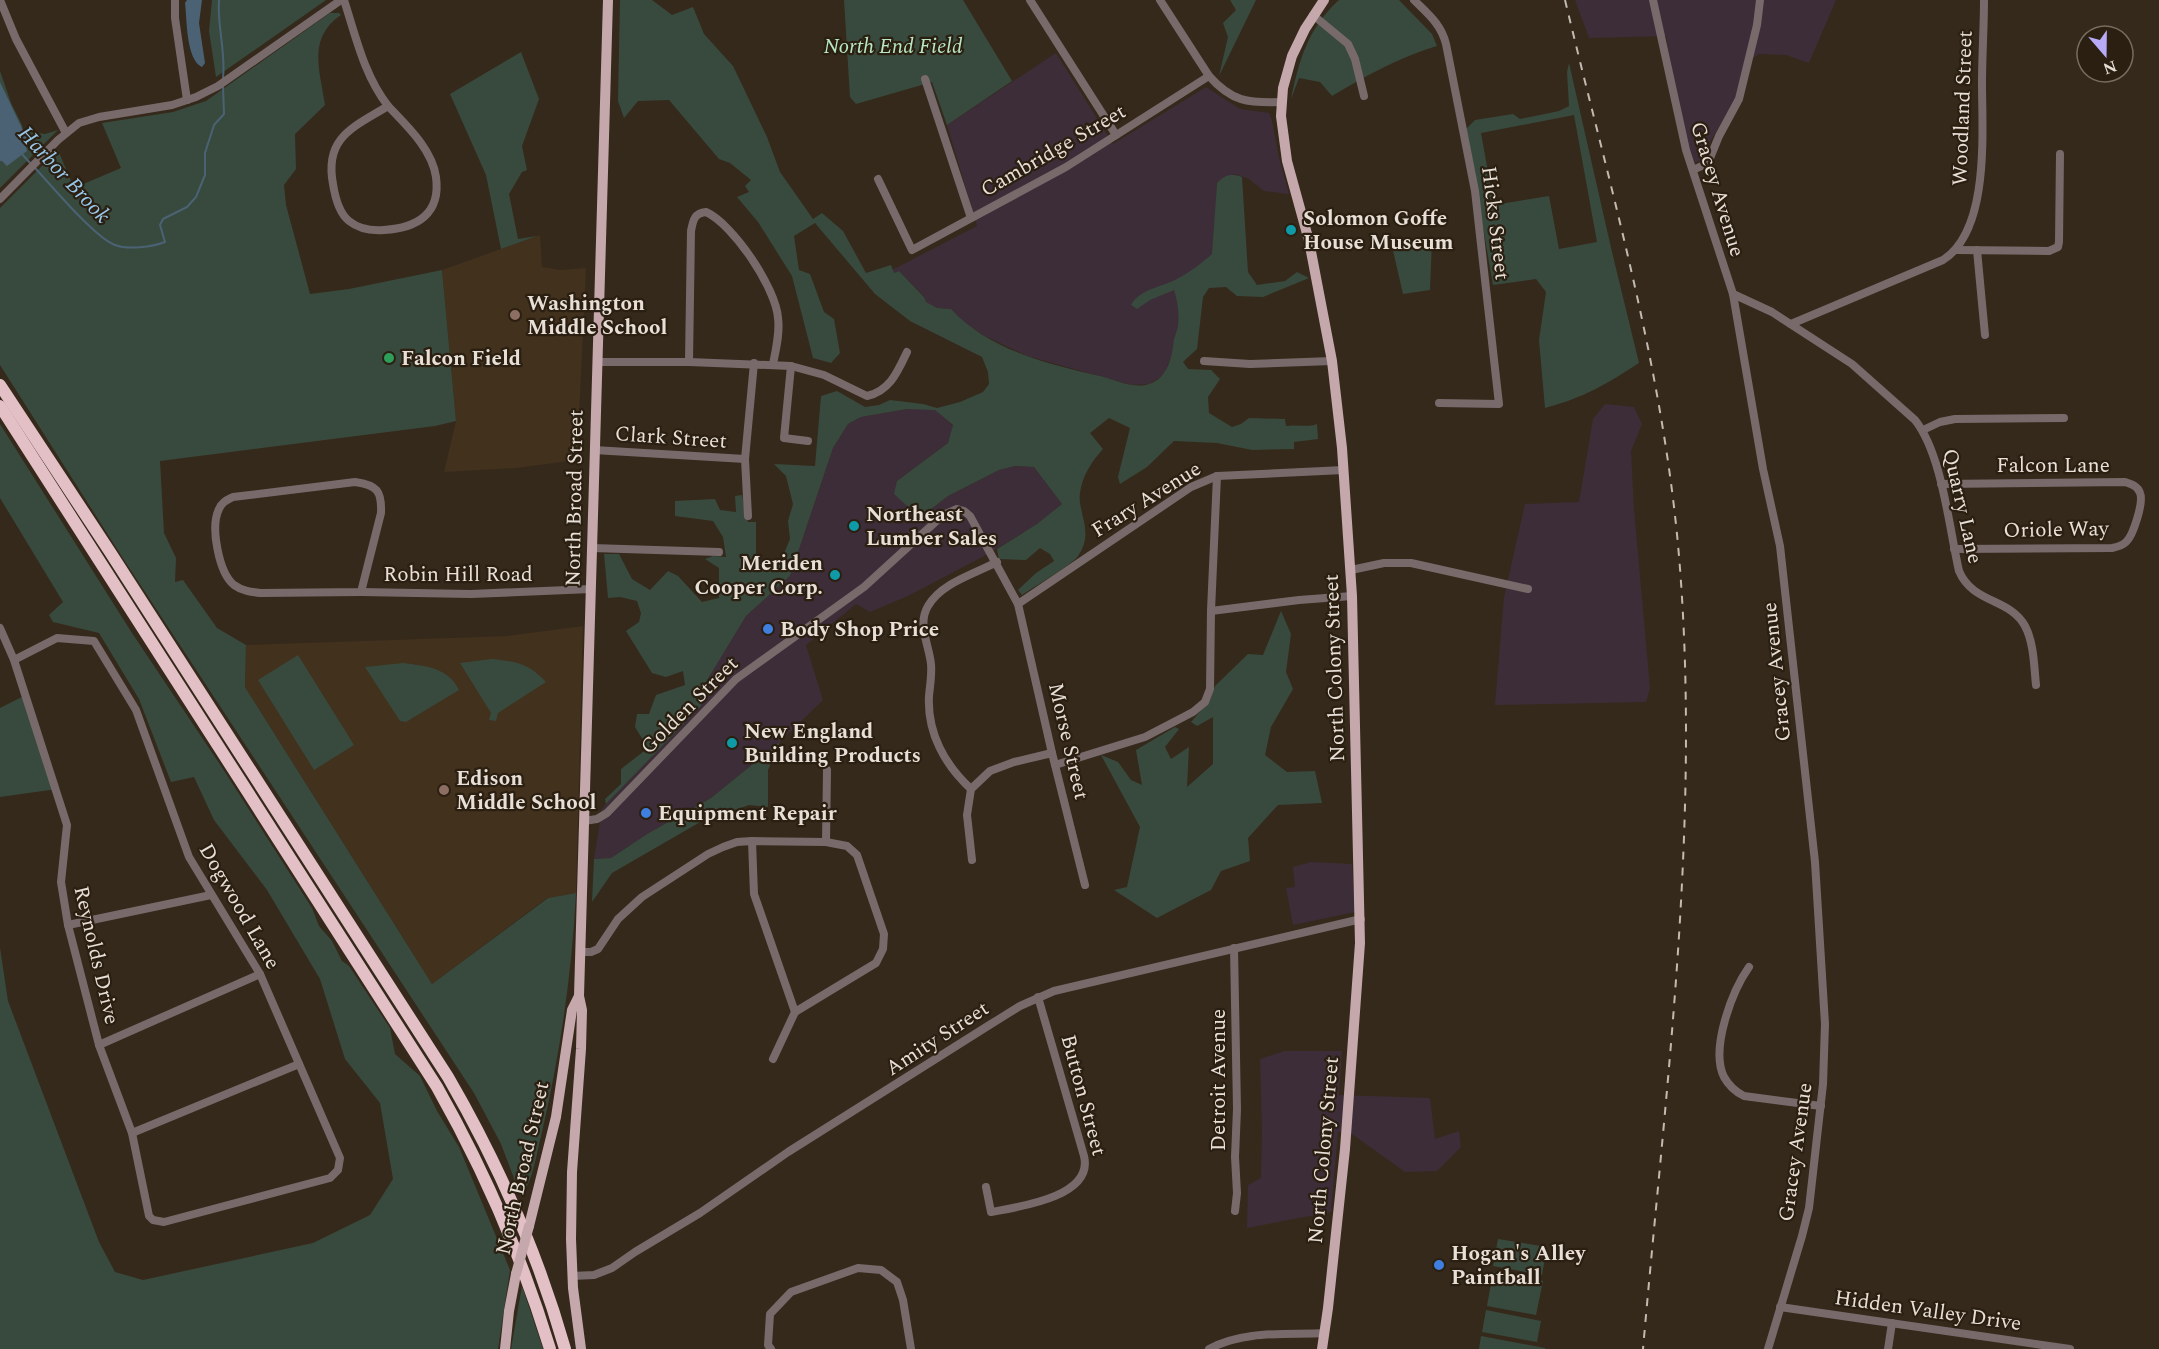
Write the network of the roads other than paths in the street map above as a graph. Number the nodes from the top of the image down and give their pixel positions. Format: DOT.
graph roads {
  1 [pos="0,0"];
  2 [pos="175,0"];
  3 [pos="343,0"];
  4 [pos="608,0"];
  5 [pos="1030,0"];
  6 [pos="1160,0"];
  7 [pos="1324,0"];
  8 [pos="1414,0"];
  9 [pos="1653,0"];
  10 [pos="1760,0"];
  11 [pos="1984,0"];
  12 [pos="1313,15"];
  13 [pos="1209,76"];
  14 [pos="926,80"];
  15 [pos="1364,96"];
  16 [pos="187,100"];
  17 [pos="1281,102"];
  18 [pos="388,106"];
  19 [pos="66,133"];
  20 [pos="1116,135"];
  21 [pos="2060,154"];
  22 [pos="1693,170"];
  23 [pos="878,178"];
  24 [pos="0,199"];
  25 [pos="971,218"];
  26 [pos="1956,250"];
  27 [pos="1977,250"];
  28 [pos="1733,294"];
  29 [pos="1791,324"];
  30 [pos="1985,335"];
  31 [pos="907,352"];
  32 [pos="1204,361"];
  33 [pos="1332,361"];
  34 [pos="597,362"];
  35 [pos="689,362"];
  36 [pos="754,363"];
  37 [pos="773,364"];
  38 [pos="791,366"];
  39 [pos="0,385"];
  40 [pos="1439,403"];
  41 [pos="0,406"];
  42 [pos="2064,418"];
  43 [pos="1923,430"];
  44 [pos="808,441"];
  45 [pos="594,450"];
  46 [pos="745,459"];
  47 [pos="1344,470"];
  48 [pos="1217,476"];
  49 [pos="1941,484"];
  50 [pos="2138,514"];
  51 [pos="748,516"];
  52 [pos="592,548"];
  53 [pos="1954,549"];
  54 [pos="719,552"];
  55 [pos="997,562"];
  56 [pos="1350,570"];
  57 [pos="1528,588"];
  58 [pos="591,589"];
  59 [pos="361,592"];
  60 [pos="1352,596"];
  61 [pos="1018,604"];
  62 [pos="1211,611"];
  63 [pos="0,628"];
  64 [pos="14,660"];
  65 [pos="2036,685"];
  66 [pos="1052,753"];
  67 [pos="1055,765"];
  68 [pos="827,770"];
  69 [pos="971,789"];
  70 [pos="584,821"];
  71 [pos="752,841"];
  72 [pos="826,842"];
  73 [pos="972,860"];
  74 [pos="1085,885"];
  75 [pos="211,895"];
  76 [pos="1361,919"];
  77 [pos="68,925"];
  78 [pos="1234,948"];
  79 [pos="581,952"];
  80 [pos="1749,967"];
  81 [pos="260,974"];
  82 [pos="579,996"];
  83 [pos="1038,997"];
  84 [pos="795,1012"];
  85 [pos="99,1045"];
  86 [pos="773,1059"];
  87 [pos="299,1064"];
  88 [pos="560,1096"];
  89 [pos="578,1098"];
  90 [pos="1821,1106"];
  91 [pos="132,1133"];
  92 [pos="986,1187"];
  93 [pos="1235,1211"];
  94 [pos="153,1220"];
  95 [pos="572,1276"];
  96 [pos="1780,1307"];
  97 [pos="1892,1323"];
  98 [pos="1324,1333"];
  99 [pos="505,1349"];
  100 [pos="550,1349"];
  101 [pos="565,1349"];
  102 [pos="581,1349"];
  103 [pos="771,1349"];
  104 [pos="911,1349"];
  105 [pos="1209,1349"];
  106 [pos="1322,1349"];
  107 [pos="1768,1349"];
  108 [pos="1888,1349"];
  109 [pos="2070,1349"];
  1 -- 19 [label="street"];
  2 -- 16 [label="street"];
  3 -- 16 [label="street"];
  3 -- 18 [label="street"];
  4 -- 34 [label="main road, North Broad Street"];
  5 -- 20 [label="street"];
  6 -- 13 [label="street"];
  7 -- 12 [label="main road, North Colony Street"];
  8 -- 40 [label="street, Hicks Street"];
  9 -- 22 [label="street, Gracey Avenue"];
  10 -- 22 [label="street"];
  11 -- 26 [label="street, Woodland Street"];
  12 -- 15 [label="street"];
  12 -- 17 [label="main road, North Colony Street"];
  13 -- 17 [label="street"];
  13 -- 20 [label="street, Cambridge Street"];
  14 -- 25 [label="street"];
  16 -- 19 [label="street"];
  17 -- 33 [label="main road, North Colony Street"];
  18 -- 18 [label="street"];
  19 -- 24 [label="street"];
  20 -- 25 [label="street, Cambridge Street"];
  21 -- 27 [label="street"];
  22 -- 28 [label="street, Gracey Avenue"];
  23 -- 25 [label="street, Cambridge Street"];
  26 -- 27 [label="street"];
  26 -- 29 [label="street"];
  27 -- 30 [label="street"];
  28 -- 29 [label="street, Quarry Lane"];
  28 -- 90 [label="street, Gracey Avenue"];
  29 -- 43 [label="street, Quarry Lane"];
  31 -- 38 [label="street"];
  32 -- 33 [label="street"];
  33 -- 47 [label="main road, North Colony Street"];
  34 -- 35 [label="street"];
  34 -- 45 [label="main road, North Broad Street"];
  35 -- 36 [label="street"];
  35 -- 37 [label="street"];
  36 -- 37 [label="street"];
  36 -- 46 [label="street"];
  37 -- 38 [label="street"];
  38 -- 44 [label="street"];
  39 -- 101 [label="highway"];
  41 -- 100 [label="highway"];
  42 -- 43 [label="street"];
  43 -- 49 [label="street, Quarry Lane"];
  45 -- 46 [label="street, Clark Street"];
  45 -- 52 [label="main road, North Broad Street"];
  46 -- 51 [label="street"];
  47 -- 48 [label="street, Frary Avenue"];
  47 -- 56 [label="main road, North Colony Street"];
  48 -- 61 [label="street, Frary Avenue"];
  48 -- 62 [label="street"];
  49 -- 50 [label="street, Falcon Lane"];
  49 -- 53 [label="street, Quarry Lane"];
  50 -- 53 [label="street, Oriole Way"];
  52 -- 54 [label="street"];
  52 -- 58 [label="main road, North Broad Street"];
  53 -- 65 [label="street, Quarry Lane"];
  55 -- 61 [label="street, Golden Street"];
  55 -- 69 [label="street"];
  55 -- 70 [label="street, Golden Street"];
  56 -- 57 [label="street"];
  56 -- 60 [label="main road, North Colony Street"];
  58 -- 59 [label="street, Robin Hill Road"];
  58 -- 70 [label="main road, North Broad Street"];
  59 -- 59 [label="street, Robin Hill Road"];
  60 -- 62 [label="street"];
  60 -- 76 [label="main road, North Colony Street"];
  61 -- 66 [label="street, Morse Street"];
  62 -- 67 [label="street"];
  63 -- 64 [label="street, Reynolds Drive"];
  64 -- 75 [label="street, Dogwood Lane"];
  64 -- 77 [label="street, Reynolds Drive"];
  66 -- 67 [label="street, Morse Street"];
  66 -- 69 [label="street"];
  67 -- 74 [label="street, Morse Street"];
  68 -- 72 [label="street"];
  69 -- 73 [label="street"];
  70 -- 79 [label="main road, North Broad Street"];
  71 -- 72 [label="street"];
  71 -- 79 [label="street"];
  71 -- 84 [label="street"];
  72 -- 84 [label="street"];
  75 -- 77 [label="street"];
  75 -- 81 [label="street, Dogwood Lane"];
  76 -- 78 [label="street, Amity Street"];
  76 -- 98 [label="main road, North Colony Street"];
  77 -- 85 [label="street, Reynolds Drive"];
  78 -- 83 [label="street, Amity Street"];
  78 -- 93 [label="street, Detroit Avenue"];
  79 -- 82 [label="main road, North Broad Street"];
  80 -- 90 [label="street"];
  81 -- 85 [label="street"];
  81 -- 87 [label="street, Dogwood Lane"];
  82 -- 88 [label="main road, North Broad Street"];
  82 -- 89 [label="main road, North Broad Street"];
  83 -- 92 [label="street, Button Street"];
  83 -- 95 [label="street, Amity Street"];
  84 -- 86 [label="street"];
  85 -- 91 [label="street, Reynolds Drive"];
  87 -- 91 [label="street"];
  87 -- 94 [label="street, Dogwood Lane"];
  88 -- 89 [label="main road"];
  88 -- 99 [label="main road, North Broad Street, bridge"];
  89 -- 95 [label="main road, North Broad Street"];
  90 -- 96 [label="street, Gracey Avenue"];
  91 -- 94 [label="street, Reynolds Drive"];
  95 -- 102 [label="main road, North Broad Street"];
  96 -- 97 [label="street, Hidden Valley Drive"];
  96 -- 107 [label="street, Gracey Avenue"];
  97 -- 108 [label="street"];
  97 -- 109 [label="street, Hidden Valley Drive"];
  98 -- 105 [label="street"];
  98 -- 106 [label="main road, North Colony Street"];
  103 -- 104 [label="street"];
}
